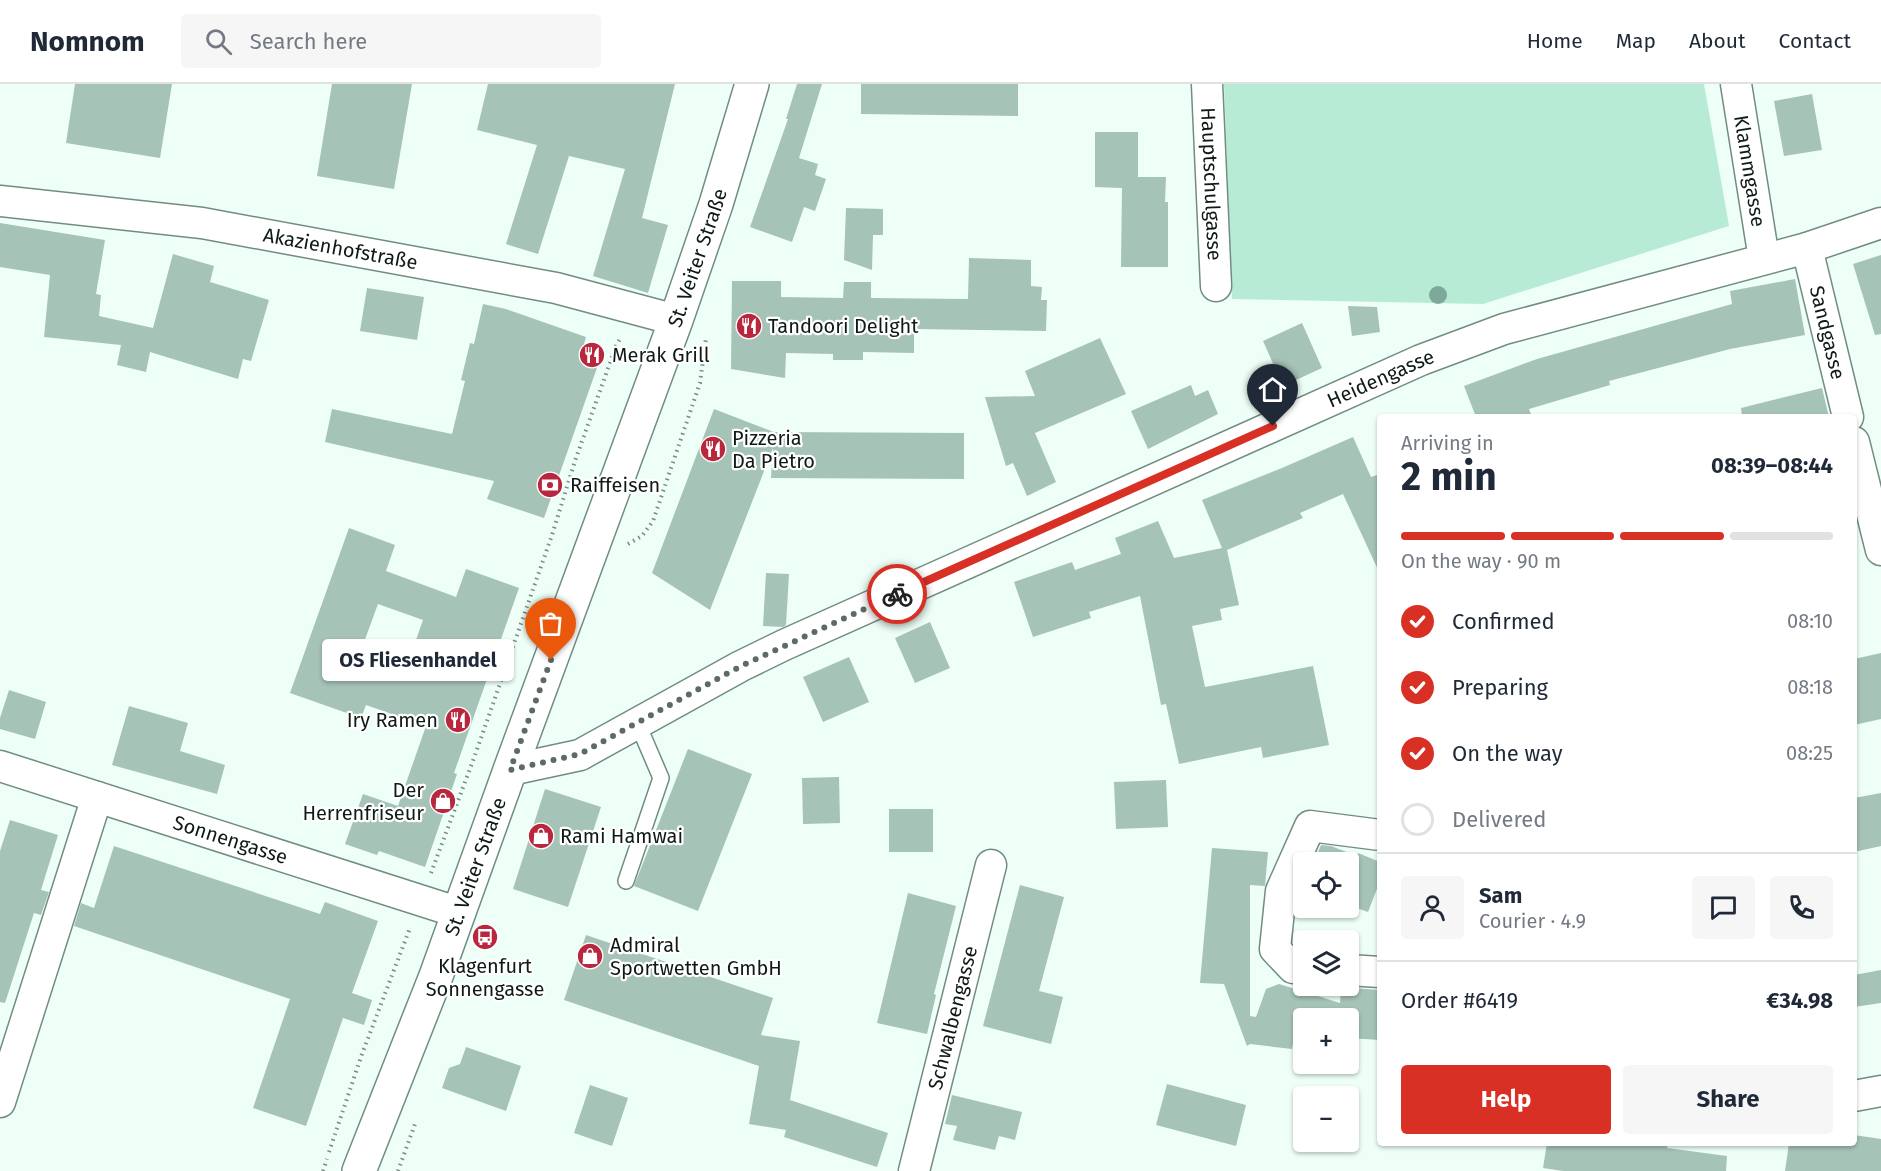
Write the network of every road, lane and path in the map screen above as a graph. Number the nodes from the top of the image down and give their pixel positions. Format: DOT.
graph roads {
  1 [pos="752,84"];
  2 [pos="1208,84"];
  3 [pos="1736,84"];
  4 [pos="0,201"];
  5 [pos="1881,223"];
  6 [pos="1807,248"];
  7 [pos="1764,259"];
  8 [pos="1216,286"];
  9 [pos="638,310"];
  10 [pos="676,320"];
  11 [pos="1847,414"];
  12 [pos="1857,466"];
  13 [pos="1862,506"];
  14 [pos="1881,550"];
  15 [pos="637,722"];
  16 [pos="0,766"];
  17 [pos="510,770"];
  18 [pos="97,797"];
  19 [pos="1377,835"];
  20 [pos="991,866"];
  21 [pos="626,881"];
  22 [pos="421,900"];
  23 [pos="460,913"];
  24 [pos="1293,968"];
  25 [pos="1359,971"];
  26 [pos="1377,972"];
  27 [pos="1881,1091"];
  28 [pos="1857,1095"];
  29 [pos="0,1102"];
  30 [pos="323,1171"];
  31 [pos="359,1171"];
  32 [pos="914,1171"];
  1 -- 10 [label="main road, St. Veiter Straße"];
  2 -- 8 [label="street, Hauptschulgasse"];
  3 -- 7 [label="street, Klammgasse"];
  4 -- 9 [label="street, Akazienhofstraße"];
  5 -- 6 [label="street, Heidengasse"];
  6 -- 7 [label="street, Heidengasse"];
  6 -- 11 [label="street, Sandgasse"];
  7 -- 15 [label="street, Heidengasse"];
  9 -- 10 [label="street, Akazienhofstraße"];
  9 -- 22 [label="path"];
  10 -- 17 [label="main road, St. Veiter Straße"];
  12 -- 13 [label="street"];
  13 -- 14 [label="street"];
  15 -- 17 [label="street, Heidengasse"];
  15 -- 21 [label="lane"];
  16 -- 18 [label="street, Sonnengasse"];
  17 -- 23 [label="main road, St. Veiter Straße"];
  18 -- 22 [label="street, Sonnengasse"];
  18 -- 29 [label="street"];
  19 -- 24 [label="street"];
  20 -- 32 [label="street, Schwalbengasse"];
  22 -- 23 [label="street, Sonnengasse"];
  22 -- 30 [label="path"];
  23 -- 31 [label="main road, St. Veiter Straße"];
  25 -- 26 [label="street"];
  27 -- 28 [label="street"];
}
